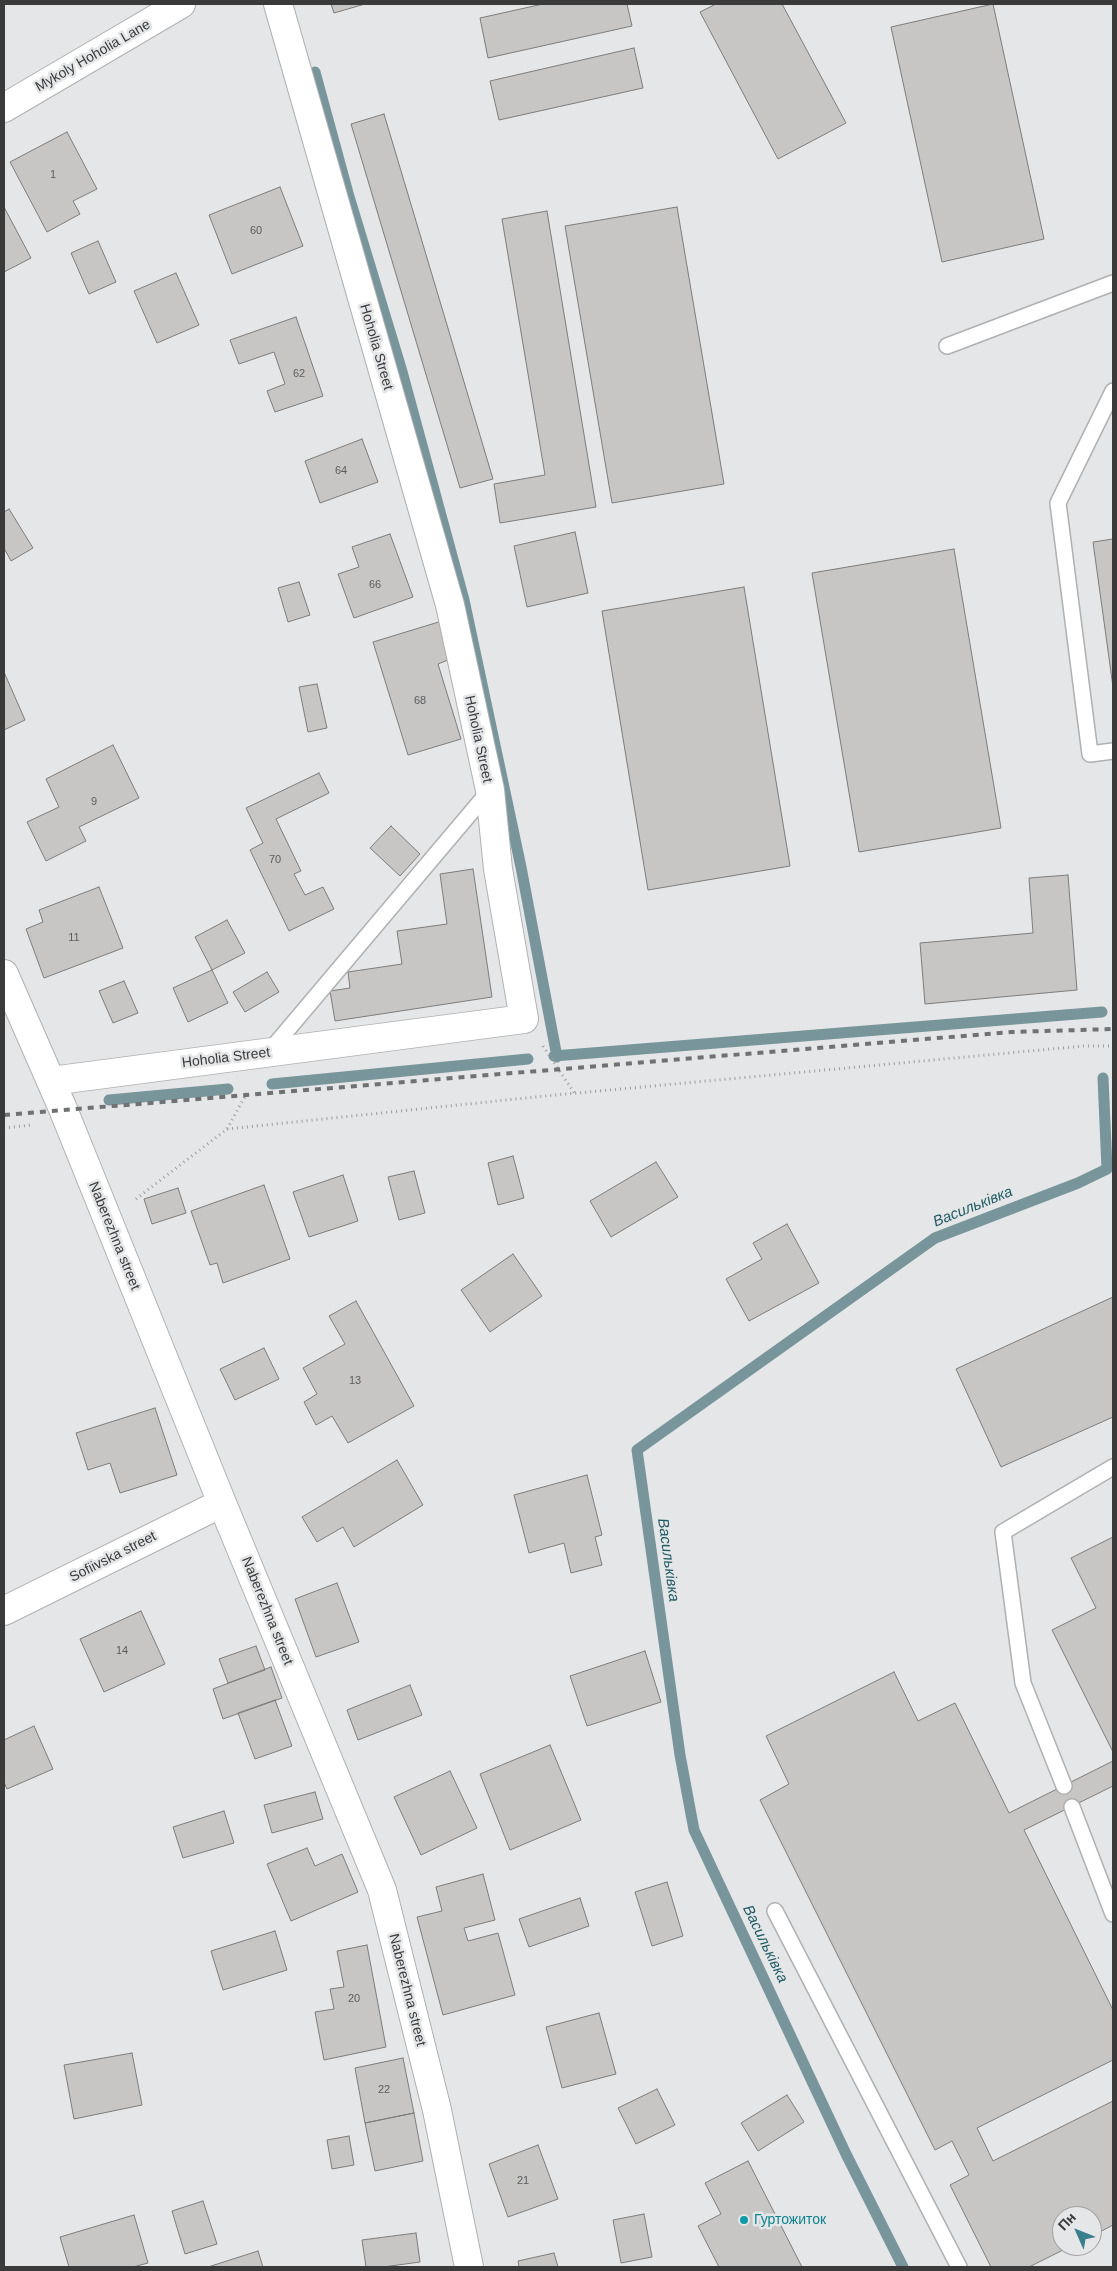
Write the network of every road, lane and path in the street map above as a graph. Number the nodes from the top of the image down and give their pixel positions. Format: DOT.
graph roads {
  1 [pos="182,4"];
  2 [pos="278,4"];
  3 [pos="5,105"];
  4 [pos="1113,283"];
  5 [pos="947,346"];
  6 [pos="1113,391"];
  7 [pos="1113,751"];
  8 [pos="490,790"];
  9 [pos="4,974"];
  10 [pos="524,1019"];
  11 [pos="1113,1046"];
  12 [pos="268,1053"];
  13 [pos="51,1081"];
  14 [pos="575,1094"];
  15 [pos="227,1129"];
  16 [pos="108,1221"];
  17 [pos="1113,1467"];
  18 [pos="222,1503"];
  19 [pos="4,1611"];
  20 [pos="1064,1786"];
  21 [pos="1072,1807"];
  22 [pos="775,1911"];
  23 [pos="1113,1914"];
  24 [pos="469,2267"];
  25 [pos="959,2267"];
  1 -- 3 [label="street, Mykoly Hoholia Lane"];
  2 -- 8 [label="street, Hoholia Street"];
  4 -- 5 [label="lane"];
  6 -- 7 [label="lane"];
  8 -- 10 [label="street, Hoholia Street"];
  8 -- 12 [label="lane"];
  9 -- 13 [label="street, Naberezhna street"];
  10 -- 12 [label="street, Hoholia Street"];
  10 -- 14 [label="path"];
  11 -- 14 [label="path"];
  12 -- 13 [label="street, Hoholia Street"];
  12 -- 15 [label="path"];
  13 -- 16 [label="street, Naberezhna street"];
  14 -- 15 [label="path"];
  15 -- 16 [label="path"];
  16 -- 18 [label="street, Naberezhna street"];
  17 -- 20 [label="lane"];
  18 -- 19 [label="street, Sofiivska street"];
  18 -- 24 [label="street, Naberezhna street"];
  21 -- 23 [label="lane"];
  22 -- 25 [label="lane"];
}
